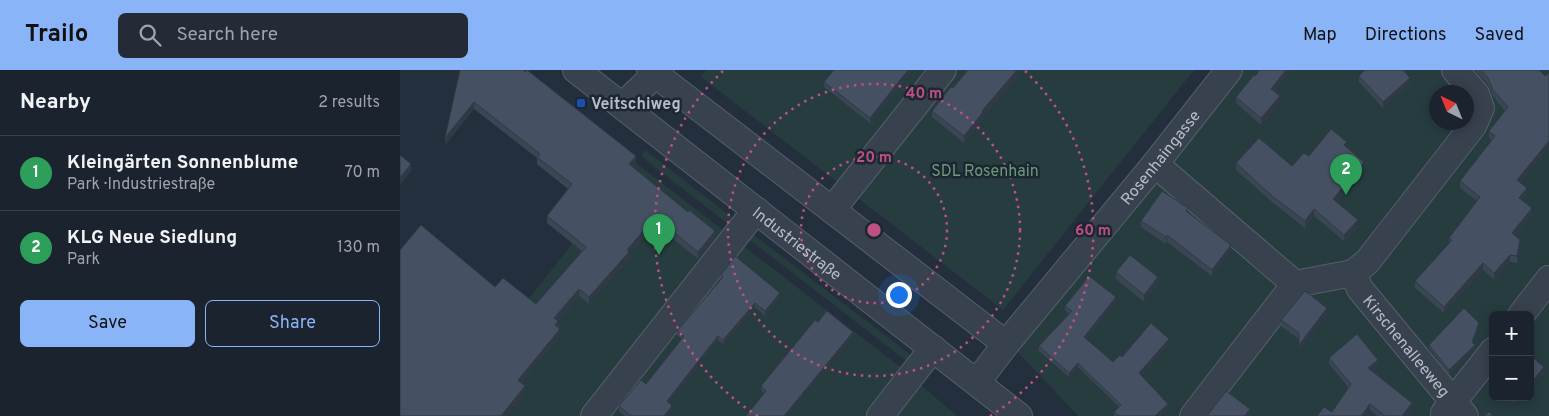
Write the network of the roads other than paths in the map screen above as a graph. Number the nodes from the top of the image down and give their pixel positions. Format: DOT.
graph roads {
  1 [pos="576,70"];
  2 [pos="943,70"];
  3 [pos="1229,70"];
  4 [pos="1455,70"];
  5 [pos="656,72"];
  6 [pos="622,106"];
  7 [pos="1155,164"];
  8 [pos="756,210"];
  9 [pos="832,210"];
  10 [pos="1353,273"];
  11 [pos="1549,279"];
  12 [pos="1295,284"];
  13 [pos="1524,311"];
  14 [pos="1006,344"];
  15 [pos="933,348"];
  16 [pos="1490,356"];
  17 [pos="977,382"];
  18 [pos="1453,411"];
  19 [pos="594,416"];
  20 [pos="880,416"];
  21 [pos="1019,416"];
  22 [pos="1193,416"];
  1 -- 6 [label="street, Industriestraße"];
  2 -- 9 [label="street"];
  3 -- 7 [label="street, Rosenhaingasse"];
  4 -- 10 [label="street"];
  5 -- 6 [label="street"];
  5 -- 9 [label="street"];
  6 -- 8 [label="street, Industriestraße"];
  7 -- 12 [label="street"];
  7 -- 14 [label="street, Rosenhaingasse"];
  8 -- 15 [label="street, Industriestraße"];
  8 -- 19 [label="street"];
  9 -- 14 [label="street"];
  10 -- 12 [label="street"];
  10 -- 18 [label="street, Kirschenalleeweg"];
  11 -- 13 [label="street"];
  12 -- 22 [label="street"];
  14 -- 17 [label="street, Rosenhaingasse"];
  15 -- 17 [label="street, Industriestraße"];
  15 -- 20 [label="street"];
  16 -- 18 [label="street"];
  17 -- 21 [label="street, Industriestraße"];
}
